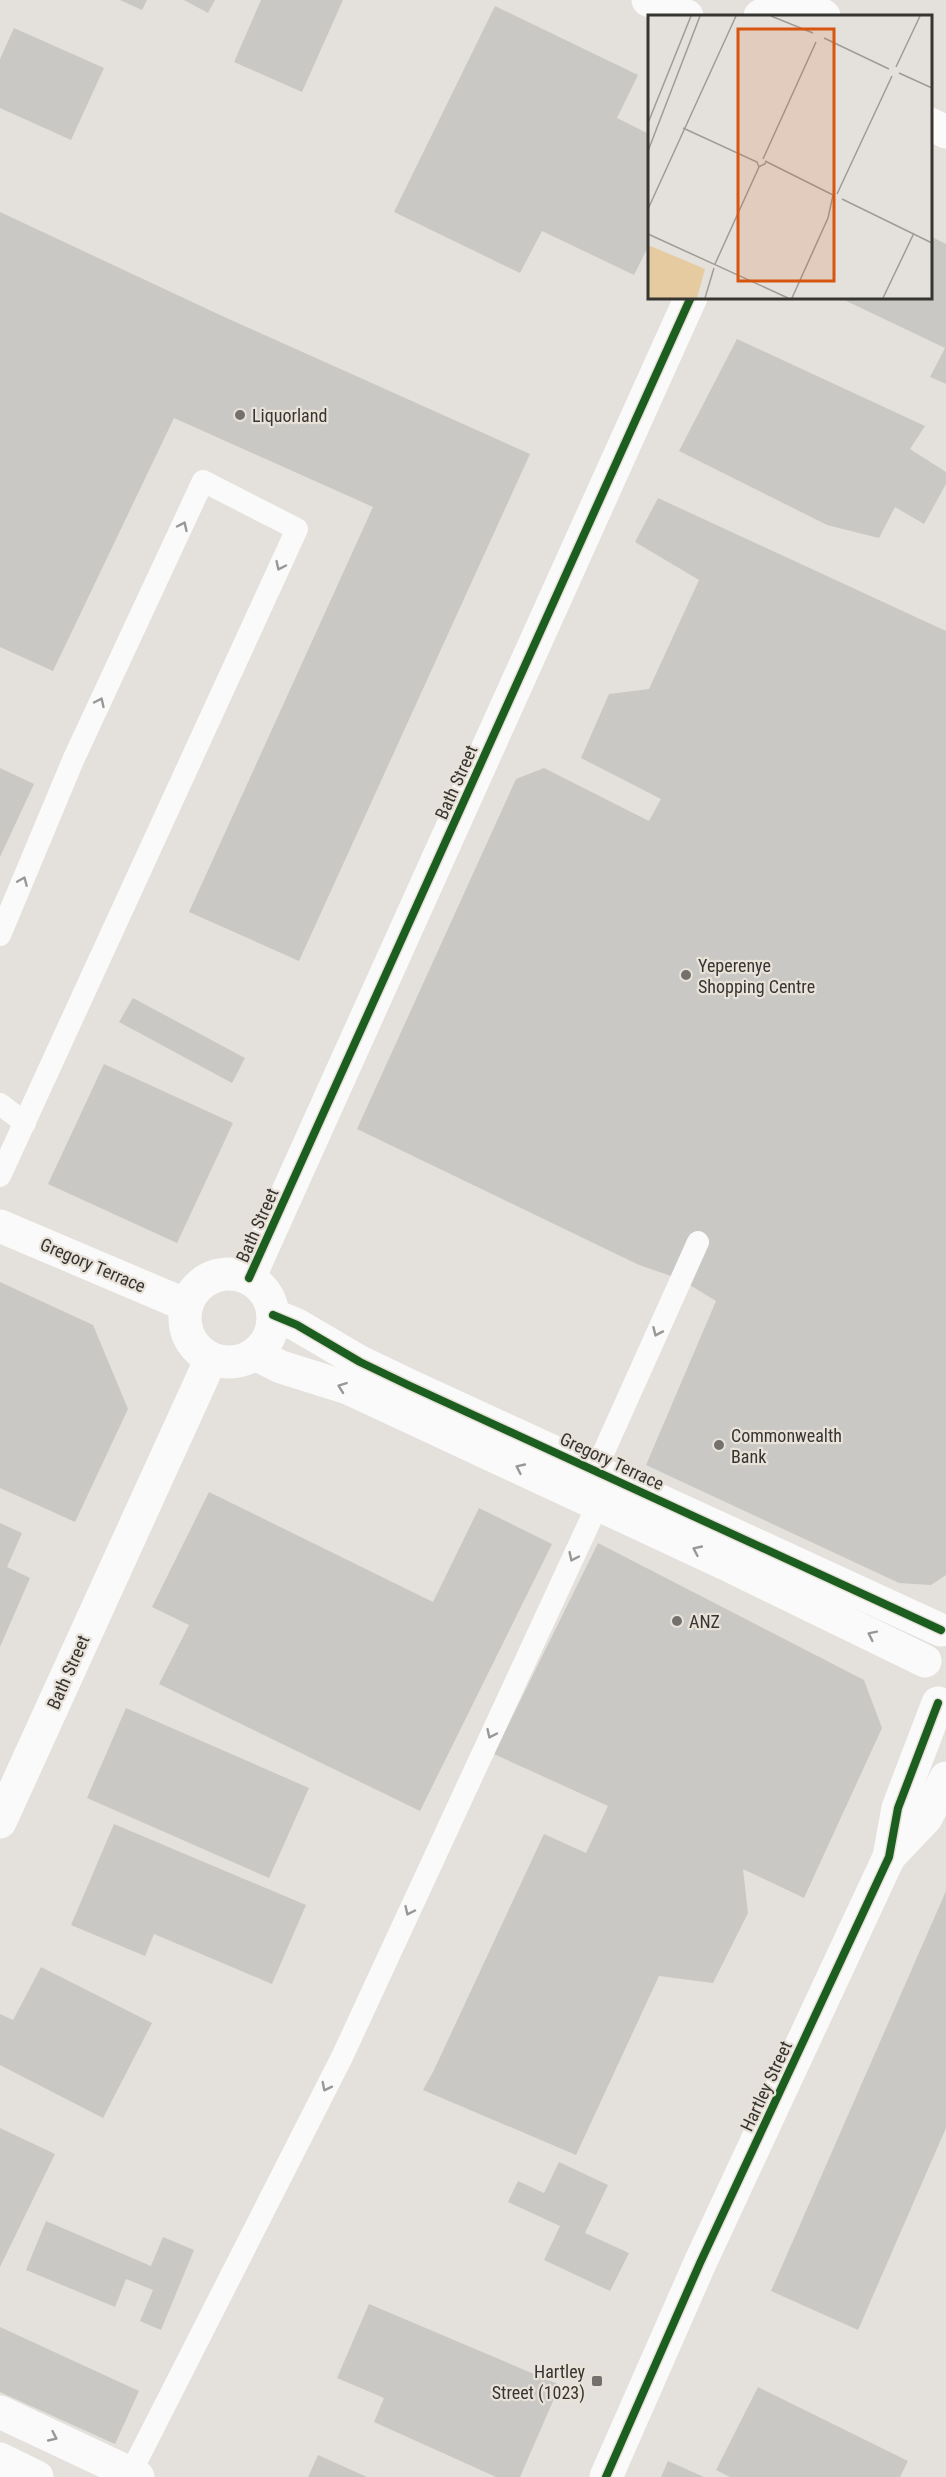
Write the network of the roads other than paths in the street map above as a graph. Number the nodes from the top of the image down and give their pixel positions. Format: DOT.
graph roads {
  1 [pos="648,0"];
  2 [pos="821,9"];
  3 [pos="685,15"];
  4 [pos="762,15"];
  5 [pos="931,124"];
  6 [pos="946,132"];
  7 [pos="691,298"];
  8 [pos="0,935"];
  9 [pos="0,1104"];
  10 [pos="25,1123"];
  11 [pos="0,1176"];
  12 [pos="0,1226"];
  13 [pos="698,1242"];
  14 [pos="249,1278"];
  15 [pos="186,1305"];
  16 [pos="273,1315"];
  17 [pos="255,1354"];
  18 [pos="211,1359"];
  19 [pos="596,1469"];
  20 [pos="598,1504"];
  21 [pos="944,1628"];
  22 [pos="925,1660"];
  23 [pos="942,1706"];
  24 [pos="946,1778"];
  25 [pos="0,1822"];
  26 [pos="890,1857"];
  27 [pos="0,2412"];
  28 [pos="0,2460"];
  29 [pos="134,2475"];
  30 [pos="37,2477"];
  31 [pos="606,2477"];
  1 -- 3 [label="street"];
  2 -- 4 [label="street"];
  5 -- 6 [label="street"];
  7 -- 14 [label="street, Bath Street"];
  8 -- 10 [label="lane, one-way"];
  9 -- 10 [label="lane"];
  10 -- 11 [label="lane"];
  12 -- 15 [label="street, Gregory Terrace"];
  13 -- 19 [label="lane, one-way"];
  14 -- 15 [label="street"];
  14 -- 16 [label="street"];
  15 -- 18 [label="street"];
  16 -- 17 [label="street"];
  16 -- 19 [label="street, Gregory Terrace"];
  17 -- 18 [label="street"];
  20 -- 17 [label="street, one-way"];
  18 -- 25 [label="street, Bath Street"];
  19 -- 21 [label="street, Gregory Terrace"];
  22 -- 20 [label="street, one-way"];
  20 -- 29 [label="lane, one-way"];
  21 -- 22 [label="street"];
  22 -- 23 [label="street"];
  23 -- 26 [label="street, Hartley Street"];
  24 -- 26 [label="street, Hartley Street"];
  26 -- 31 [label="street, Hartley Street"];
  27 -- 29 [label="street, one-way"];
  28 -- 30 [label="street"];
}
